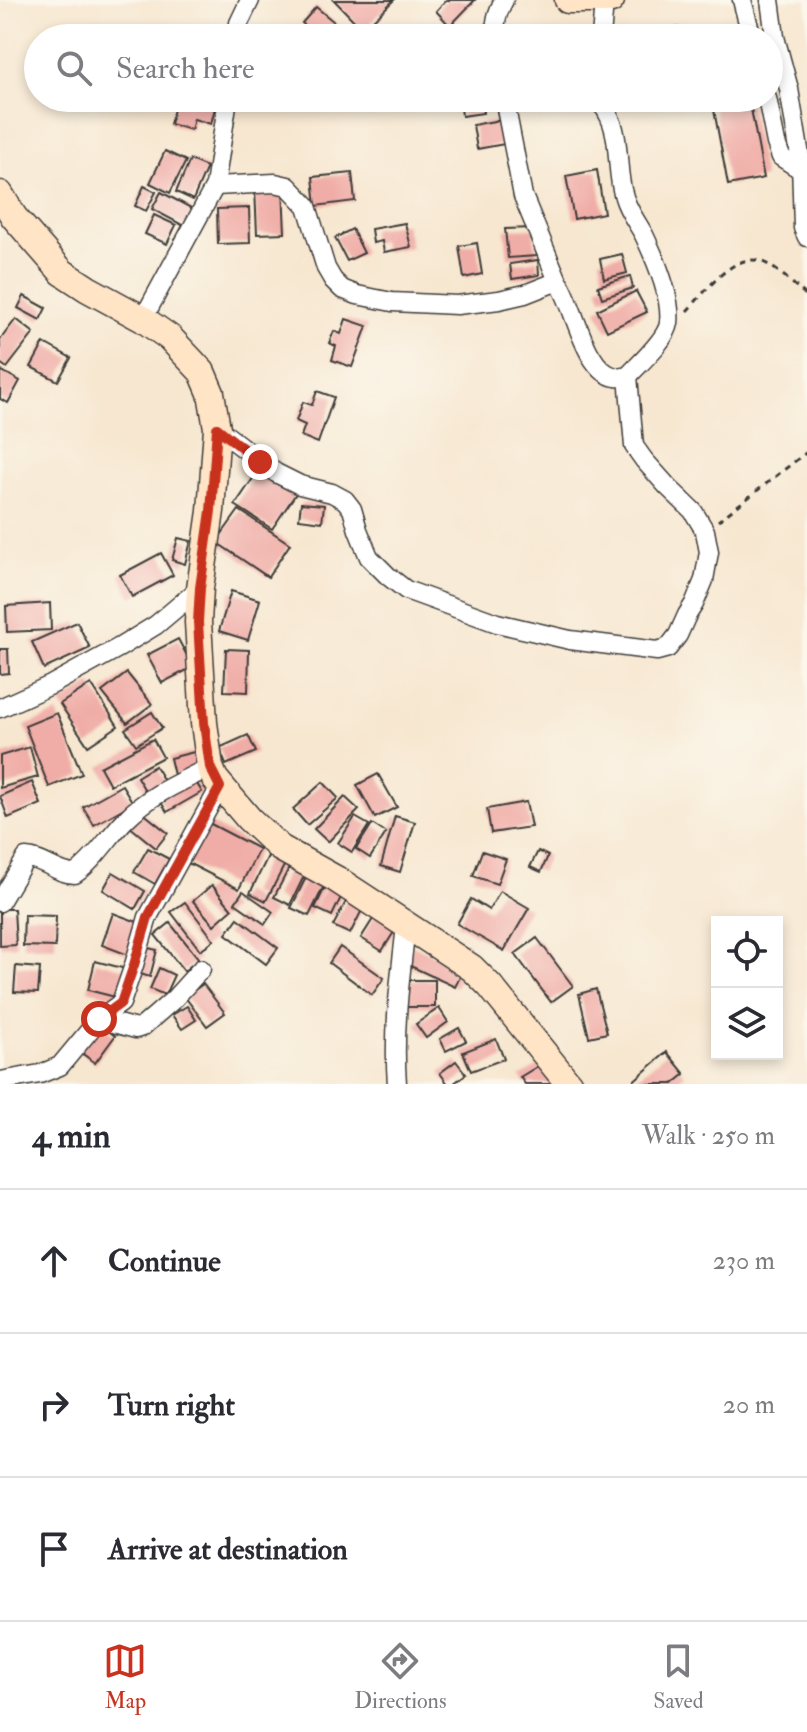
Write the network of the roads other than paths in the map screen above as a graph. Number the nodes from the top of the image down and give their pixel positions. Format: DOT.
graph roads {
  1 [pos="250,0"];
  2 [pos="504,0"];
  3 [pos="568,0"];
  4 [pos="611,0"];
  5 [pos="742,0"];
  6 [pos="770,0"];
  7 [pos="604,1"];
  8 [pos="239,24"];
  9 [pos="496,24"];
  10 [pos="602,24"];
  11 [pos="748,24"];
  12 [pos="773,24"];
  13 [pos="783,67"];
  14 [pos="226,112"];
  15 [pos="507,112"];
  16 [pos="607,112"];
  17 [pos="770,112"];
  18 [pos="801,170"];
  19 [pos="215,186"];
  20 [pos="0,194"];
  21 [pos="807,237"];
  22 [pos="558,281"];
  23 [pos="143,319"];
  24 [pos="628,376"];
  25 [pos="217,428"];
  26 [pos="200,588"];
  27 [pos="0,708"];
  28 [pos="215,777"];
  29 [pos="0,902"];
  30 [pos="406,926"];
  31 [pos="201,969"];
  32 [pos="99,1019"];
  33 [pos="0,1081"];
  34 [pos="397,1084"];
  35 [pos="569,1084"];
  1 -- 8 [label="street"];
  2 -- 9 [label="street"];
  3 -- 7 [label="street"];
  4 -- 7 [label="street"];
  5 -- 11 [label="street"];
  6 -- 12 [label="street"];
  7 -- 10 [label="street"];
  13 -- 18 [label="street"];
  14 -- 19 [label="street"];
  15 -- 22 [label="street"];
  16 -- 24 [label="street"];
  17 -- 18 [label="street"];
  18 -- 21 [label="street"];
  19 -- 22 [label="street"];
  19 -- 23 [label="street"];
  20 -- 23 [label="street"];
  22 -- 24 [label="street"];
  23 -- 25 [label="street"];
  24 -- 25 [label="street"];
  25 -- 26 [label="street"];
  26 -- 27 [label="street"];
  26 -- 28 [label="street"];
  28 -- 29 [label="street"];
  28 -- 30 [label="street"];
  28 -- 32 [label="street"];
  30 -- 34 [label="street"];
  30 -- 35 [label="street"];
  31 -- 32 [label="street"];
  32 -- 33 [label="street"];
}
